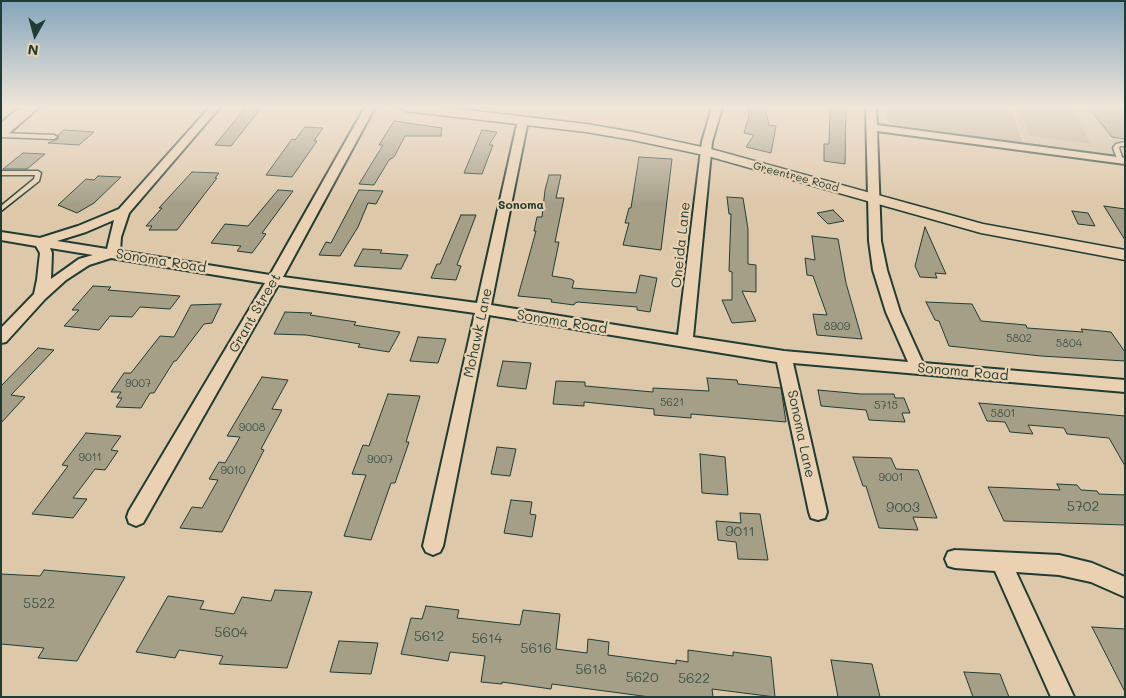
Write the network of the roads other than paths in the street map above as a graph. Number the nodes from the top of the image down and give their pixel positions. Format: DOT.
graph roads {
  1 [pos="188,140"];
  2 [pos="352,140"];
  3 [pos="518,140"];
  4 [pos="650,140"];
  5 [pos="709,140"];
  6 [pos="872,140"];
  7 [pos="964,140"];
  8 [pos="1125,144"];
  9 [pos="706,152"];
  10 [pos="1122,161"];
  11 [pos="1,173"];
  12 [pos="874,198"];
  13 [pos="1,209"];
  14 [pos="123,212"];
  15 [pos="1,236"];
  16 [pos="41,242"];
  17 [pos="113,253"];
  18 [pos="1125,255"];
  19 [pos="274,280"];
  20 [pos="40,296"];
  21 [pos="483,309"];
  22 [pos="1,338"];
  23 [pos="685,341"];
  24 [pos="784,357"];
  25 [pos="918,368"];
  26 [pos="1125,386"];
  27 [pos="818,512"];
  28 [pos="136,517"];
  29 [pos="433,546"];
  30 [pos="955,559"];
  31 [pos="1002,562"];
  32 [pos="1125,587"];
  33 [pos="1063,697"];
  1 -- 14 [label="street"];
  2 -- 19 [label="street, Grant Street"];
  3 -- 21 [label="street, Mohawk Lane"];
  4 -- 9 [label="street, Greentree Road"];
  5 -- 9 [label="street, Oneida Lane"];
  6 -- 12 [label="street"];
  7 -- 10 [label="street"];
  8 -- 10 [label="lane"];
  9 -- 12 [label="street, Greentree Road"];
  9 -- 23 [label="street, Oneida Lane"];
  11 -- 13 [label="lane"];
  12 -- 18 [label="street, Greentree Road"];
  12 -- 25 [label="street"];
  14 -- 16 [label="street"];
  14 -- 17 [label="street"];
  15 -- 16 [label="street, Sonoma Road"];
  16 -- 17 [label="street, Sonoma Road"];
  16 -- 20 [label="street"];
  17 -- 19 [label="street, Sonoma Road"];
  17 -- 20 [label="street"];
  19 -- 21 [label="street, Sonoma Road"];
  19 -- 28 [label="street, Grant Street"];
  20 -- 22 [label="street"];
  21 -- 23 [label="street, Sonoma Road"];
  21 -- 29 [label="street, Mohawk Lane"];
  23 -- 24 [label="street, Sonoma Road"];
  24 -- 25 [label="street, Sonoma Road"];
  24 -- 27 [label="street, Sonoma Lane"];
  25 -- 26 [label="street, Sonoma Road"];
  30 -- 31 [label="street"];
  31 -- 32 [label="street"];
  31 -- 33 [label="street"];
}
